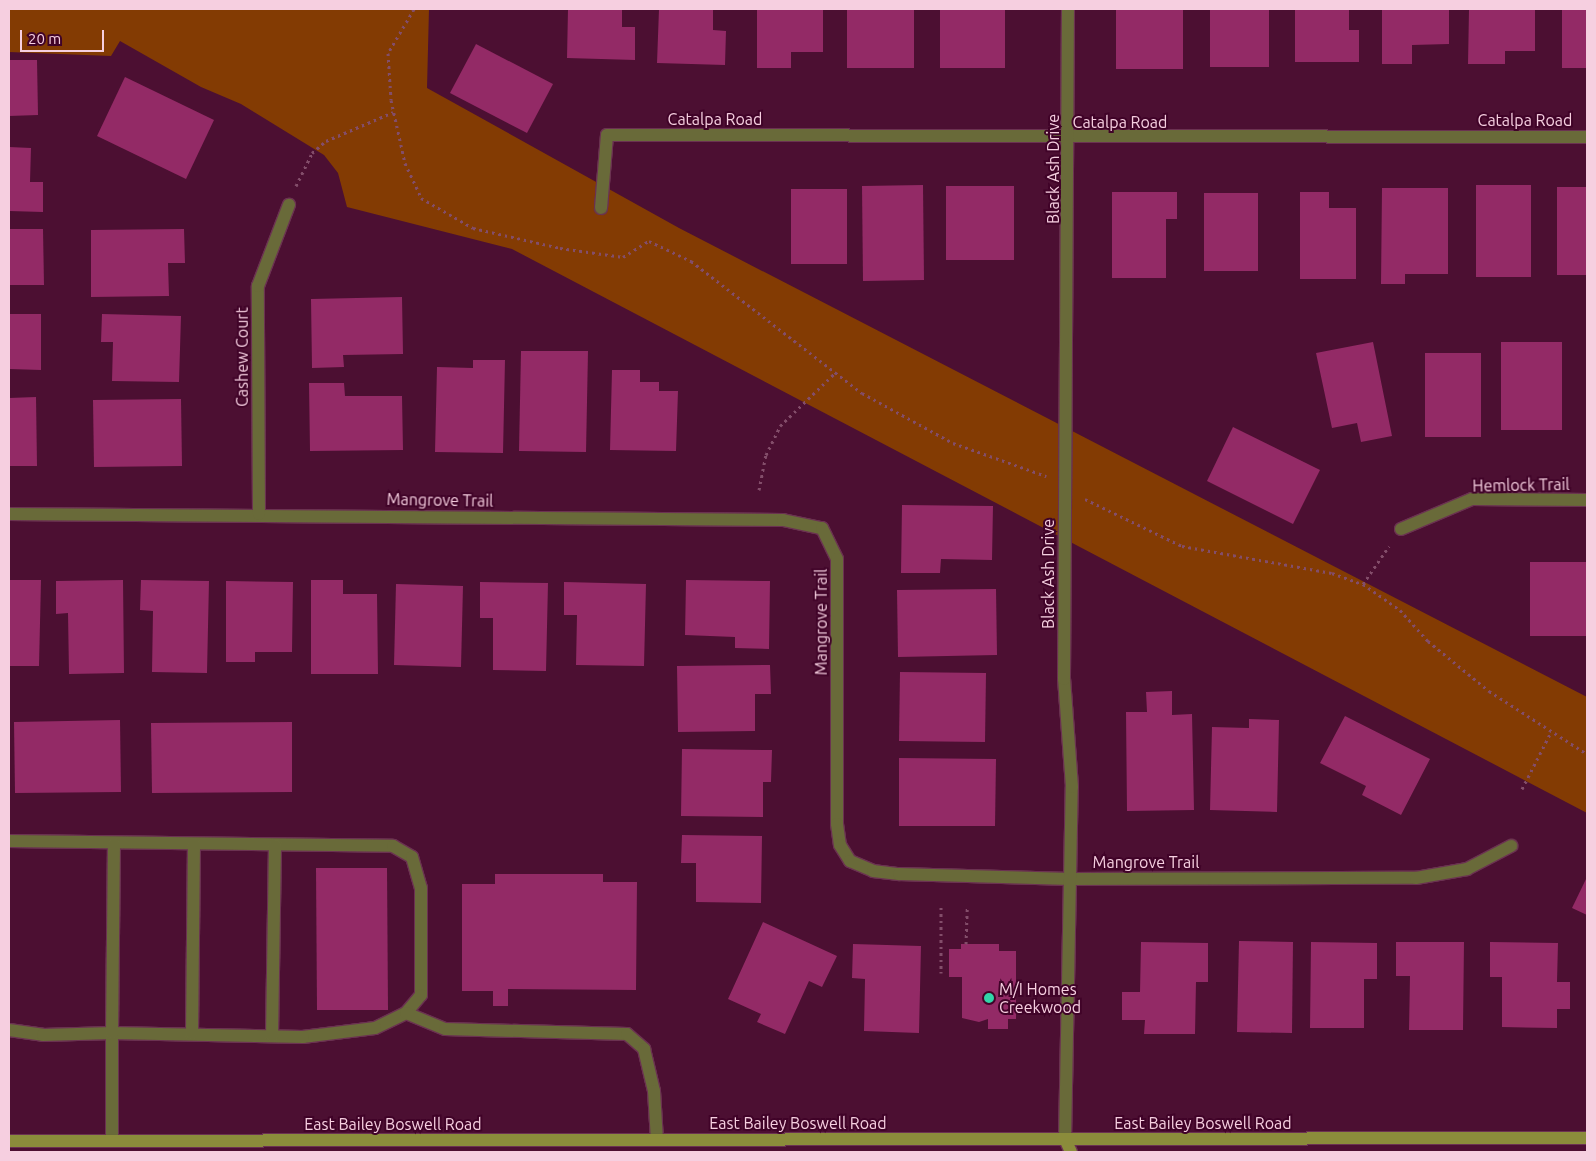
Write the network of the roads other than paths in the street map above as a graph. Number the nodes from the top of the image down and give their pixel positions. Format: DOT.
graph roads {
  1 [pos="1068,9"];
  2 [pos="1587,137"];
  3 [pos="1070,138"];
  4 [pos="288,205"];
  5 [pos="601,208"];
  6 [pos="1587,500"];
  7 [pos="9,514"];
  8 [pos="259,514"];
  9 [pos="1401,529"];
  10 [pos="9,841"];
  11 [pos="114,844"];
  12 [pos="194,844"];
  13 [pos="275,845"];
  14 [pos="1511,846"];
  15 [pos="1070,879"];
  16 [pos="406,1013"];
  17 [pos="9,1030"];
  18 [pos="112,1033"];
  19 [pos="192,1034"];
  20 [pos="272,1036"];
  21 [pos="1587,1138"];
  22 [pos="1065,1139"];
  23 [pos="9,1141"];
  24 [pos="657,1146"];
  25 [pos="112,1147"];
  26 [pos="1060,1152"];
  27 [pos="1071,1152"];
  1 -- 3 [label="street, Black Ash Drive"];
  2 -- 3 [label="street, Catalpa Road"];
  3 -- 5 [label="street, Catalpa Road"];
  3 -- 15 [label="street, Black Ash Drive"];
  4 -- 8 [label="street, Cashew Court"];
  6 -- 9 [label="street, Hemlock Trail"];
  7 -- 8 [label="street, Mangrove Trail"];
  8 -- 15 [label="street, Mangrove Trail"];
  10 -- 11 [label="street"];
  11 -- 12 [label="street"];
  11 -- 18 [label="street"];
  12 -- 13 [label="street"];
  12 -- 19 [label="street"];
  13 -- 16 [label="street"];
  13 -- 20 [label="street"];
  14 -- 15 [label="street, Mangrove Trail"];
  15 -- 22 [label="street, Black Ash Drive"];
  16 -- 20 [label="street"];
  16 -- 24 [label="street"];
  17 -- 18 [label="street"];
  18 -- 19 [label="street"];
  18 -- 25 [label="street"];
  19 -- 20 [label="street"];
  21 -- 22 [label="main road, East Bailey Boswell Road"];
  22 -- 24 [label="main road, East Bailey Boswell Road"];
  22 -- 26 [label="main road"];
  22 -- 27 [label="main road"];
  23 -- 25 [label="main road, East Bailey Boswell Road"];
  24 -- 25 [label="main road, East Bailey Boswell Road"];
}
